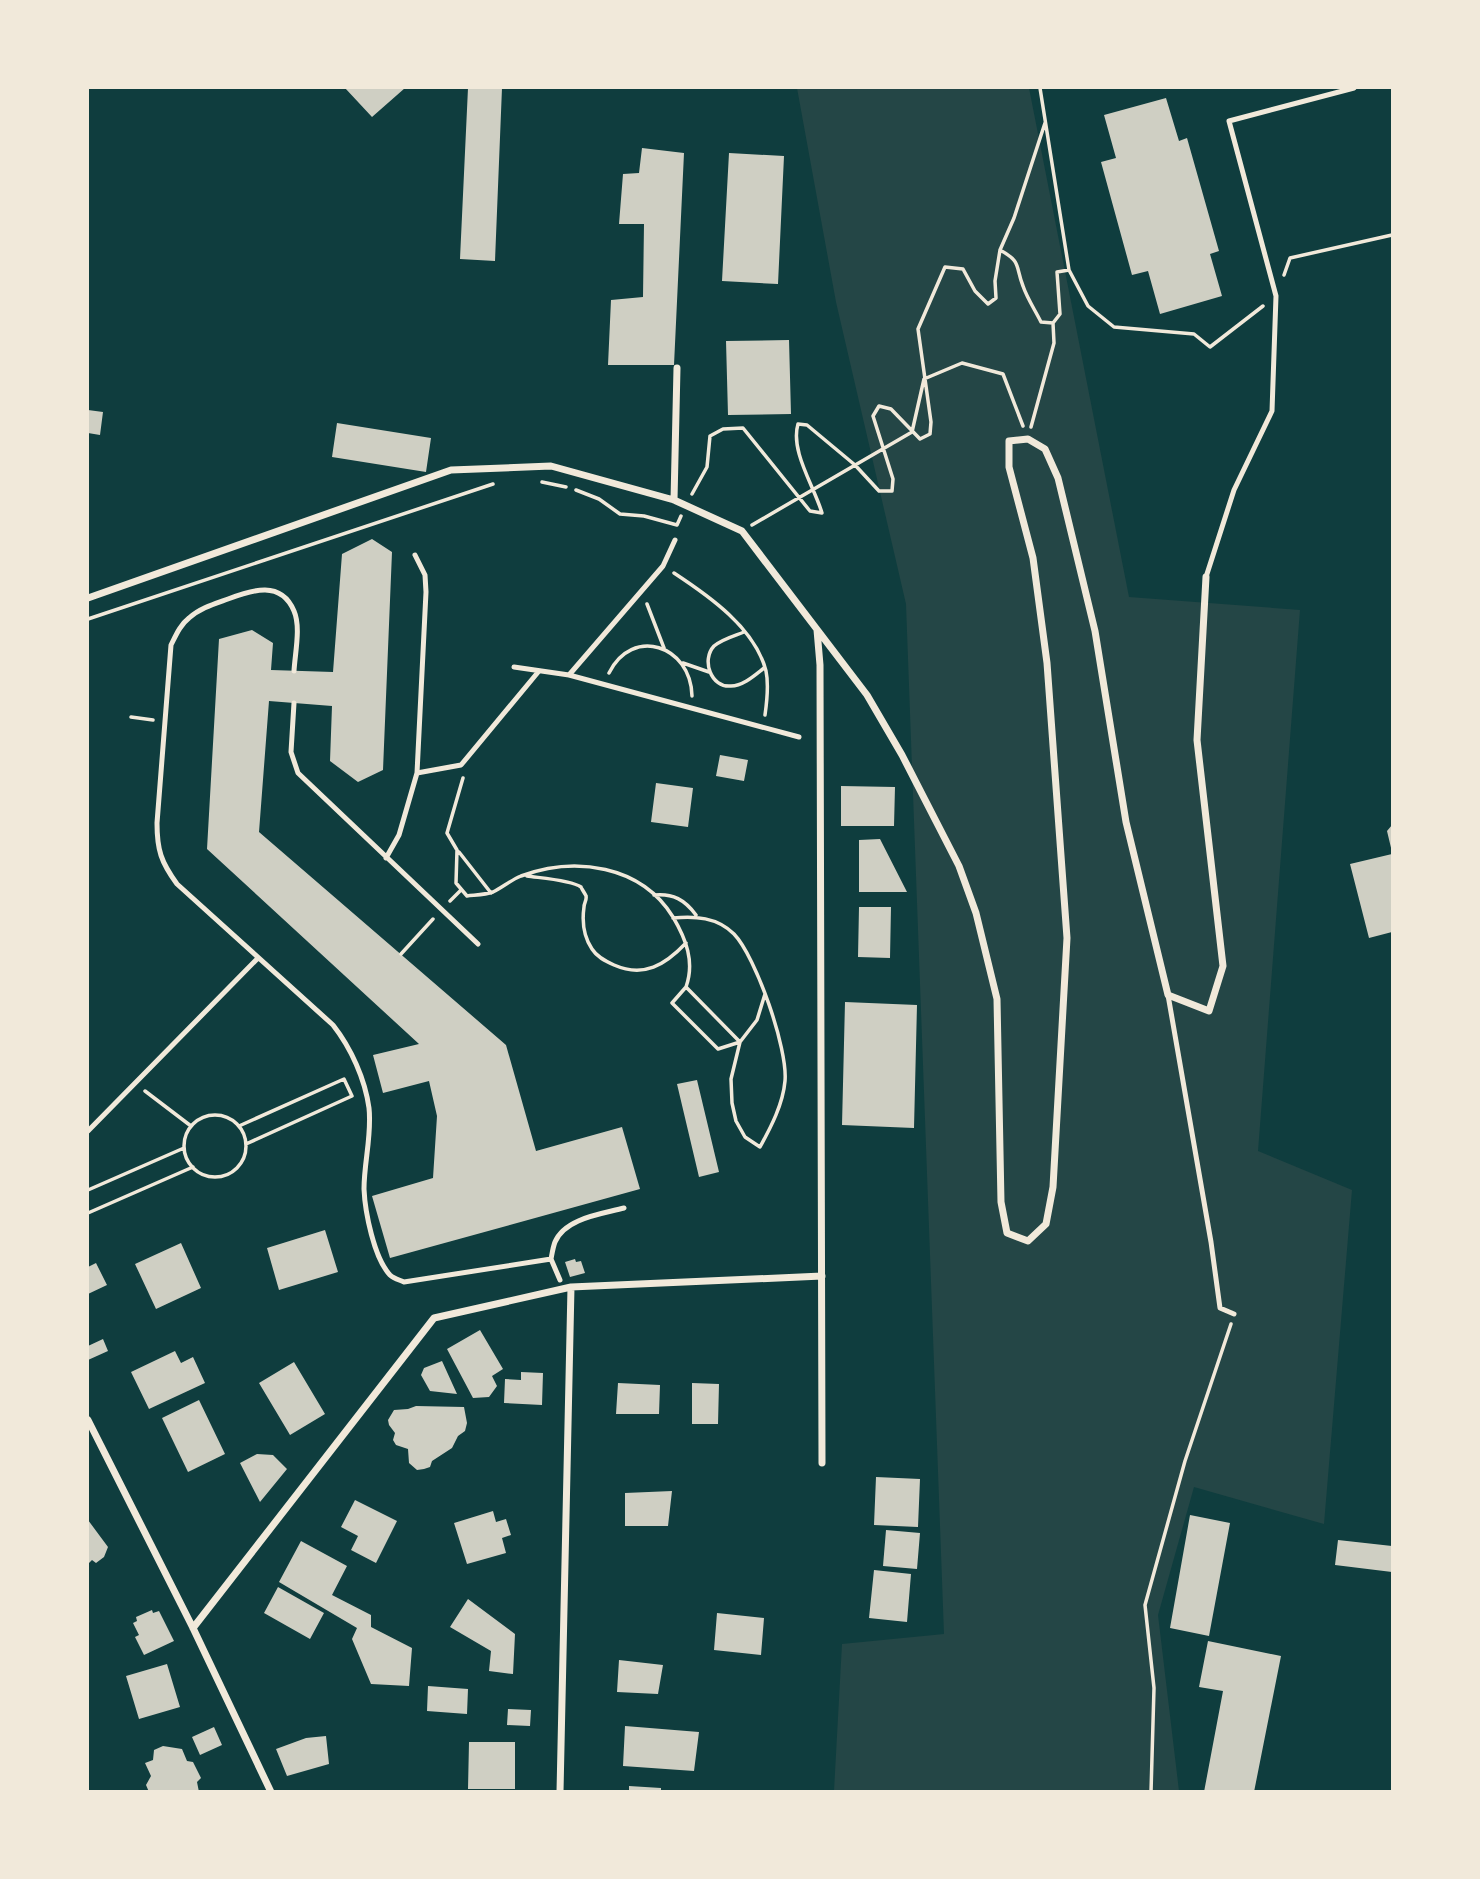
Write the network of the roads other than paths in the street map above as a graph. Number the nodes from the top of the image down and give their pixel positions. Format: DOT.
graph roads {
  1 [pos="1354,88"];
  2 [pos="677,368"];
  3 [pos="674,500"];
  4 [pos="675,540"];
  5 [pos="415,555"];
  6 [pos="1206,578"];
  7 [pos="88,598"];
  8 [pos="817,629"];
  9 [pos="514,667"];
  10 [pos="294,671"];
  11 [pos="539,671"];
  12 [pos="569,675"];
  13 [pos="293,703"];
  14 [pos="799,737"];
  15 [pos="417,773"];
  16 [pos="386,858"];
  17 [pos="478,944"];
  18 [pos="258,958"];
  19 [pos="1168,995"];
  20 [pos="88,1131"];
  21 [pos="624,1208"];
  22 [pos="551,1259"];
  23 [pos="822,1276"];
  24 [pos="560,1280"];
  25 [pos="571,1287"];
  26 [pos="1234,1314"];
  27 [pos="88,1420"];
  28 [pos="822,1463"];
  29 [pos="193,1628"];
  30 [pos="271,1791"];
  31 [pos="560,1791"];
  1 -- 6 [label="lane"];
  2 -- 3 [label="street"];
  3 -- 7 [label="street"];
  3 -- 8 [label="street"];
  4 -- 12 [label="lane"];
  5 -- 15 [label="lane"];
  6 -- 19 [label="street"];
  8 -- 19 [label="street"];
  8 -- 23 [label="street"];
  9 -- 11 [label="lane"];
  10 -- 18 [label="lane"];
  11 -- 12 [label="lane"];
  11 -- 15 [label="lane"];
  12 -- 14 [label="lane"];
  13 -- 16 [label="lane"];
  15 -- 16 [label="lane"];
  16 -- 17 [label="lane"];
  18 -- 20 [label="lane"];
  18 -- 22 [label="lane"];
  19 -- 26 [label="lane"];
  21 -- 22 [label="lane"];
  22 -- 24 [label="lane"];
  23 -- 25 [label="street"];
  23 -- 28 [label="street"];
  25 -- 29 [label="street"];
  25 -- 31 [label="street"];
  27 -- 29 [label="street"];
  29 -- 30 [label="street"];
}
